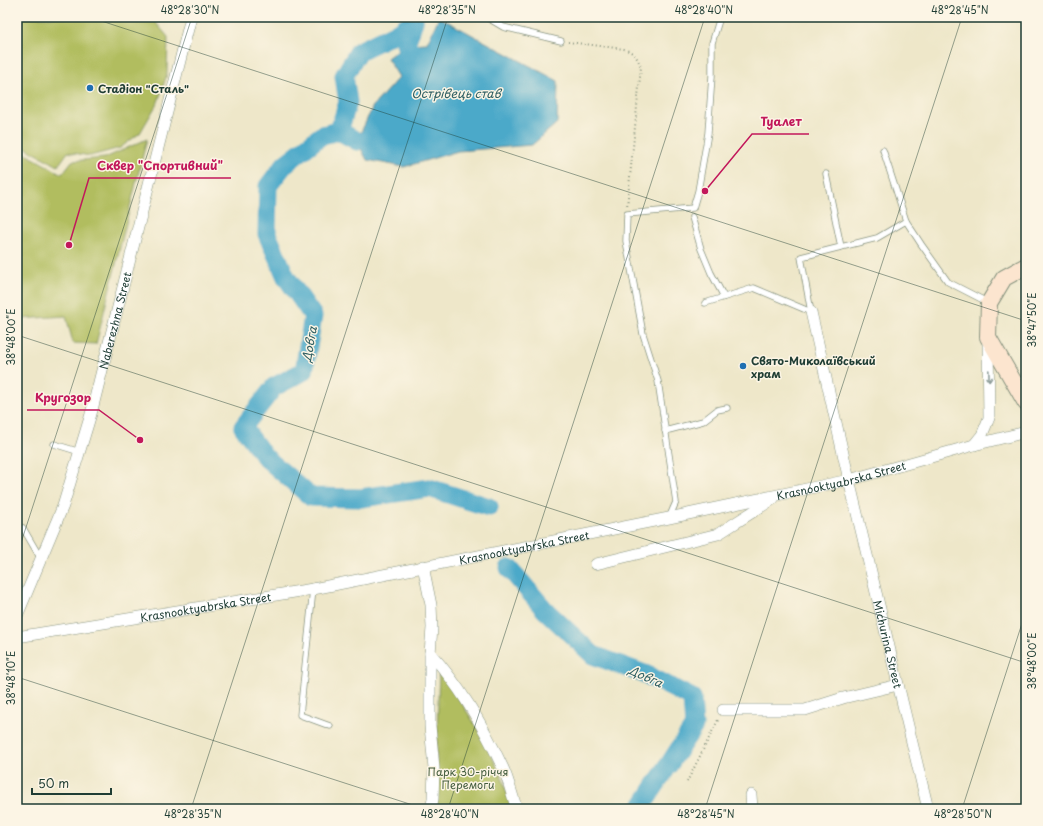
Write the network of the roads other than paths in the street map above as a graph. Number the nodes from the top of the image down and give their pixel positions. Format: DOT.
graph roads {
  1 [pos="191,17"];
  2 [pos="486,17"];
  3 [pos="720,17"];
  4 [pos="561,41"];
  5 [pos="883,150"];
  6 [pos="826,174"];
  7 [pos="692,217"];
  8 [pos="906,222"];
  9 [pos="841,247"];
  10 [pos="1026,266"];
  11 [pos="724,297"];
  12 [pos="705,303"];
  13 [pos="989,303"];
  14 [pos="811,312"];
  15 [pos="988,336"];
  16 [pos="1026,402"];
  17 [pos="727,408"];
  18 [pos="666,431"];
  19 [pos="1026,432"];
  20 [pos="54,444"];
  21 [pos="974,445"];
  22 [pos="80,452"];
  23 [pos="849,480"];
  24 [pos="778,495"];
  25 [pos="669,518"];
  26 [pos="23,528"];
  27 [pos="41,559"];
  28 [pos="596,564"];
  29 [pos="423,566"];
  30 [pos="312,588"];
  31 [pos="17,616"];
  32 [pos="17,637"];
  33 [pos="430,654"];
  34 [pos="898,685"];
  35 [pos="723,710"];
  36 [pos="330,726"];
  37 [pos="751,795"];
  38 [pos="431,809"];
  39 [pos="517,809"];
  40 [pos="752,809"];
  41 [pos="928,809"];
  1 -- 22 [label="street, Naberezhna Street"];
  2 -- 4 [label="lane"];
  3 -- 18 [label="lane"];
  5 -- 8 [label="lane"];
  6 -- 9 [label="lane"];
  7 -- 11 [label="lane"];
  8 -- 9 [label="lane"];
  8 -- 13 [label="lane"];
  9 -- 14 [label="lane"];
  10 -- 13 [label="street"];
  11 -- 12 [label="lane"];
  11 -- 14 [label="lane"];
  13 -- 15 [label="street"];
  14 -- 23 [label="street, Michurina Street"];
  15 -- 16 [label="street"];
  15 -- 21 [label="street, one-way"];
  17 -- 18 [label="lane"];
  18 -- 25 [label="lane"];
  19 -- 21 [label="street, Krasnooktyabrska Street"];
  20 -- 22 [label="lane"];
  21 -- 23 [label="street, Krasnooktyabrska Street"];
  22 -- 27 [label="street, Naberezhna Street"];
  23 -- 24 [label="street, Krasnooktyabrska Street"];
  23 -- 34 [label="street, Michurina Street"];
  24 -- 25 [label="street, Krasnooktyabrska Street"];
  24 -- 28 [label="street"];
  25 -- 29 [label="street, Krasnooktyabrska Street"];
  26 -- 27 [label="lane"];
  27 -- 31 [label="street, Naberezhna Street"];
  29 -- 30 [label="street, Krasnooktyabrska Street"];
  29 -- 33 [label="street"];
  30 -- 32 [label="street, Krasnooktyabrska Street"];
  30 -- 36 [label="lane"];
  33 -- 38 [label="street"];
  33 -- 39 [label="street"];
  34 -- 35 [label="street"];
  34 -- 41 [label="street, Michurina Street"];
  37 -- 40 [label="street"];
}
